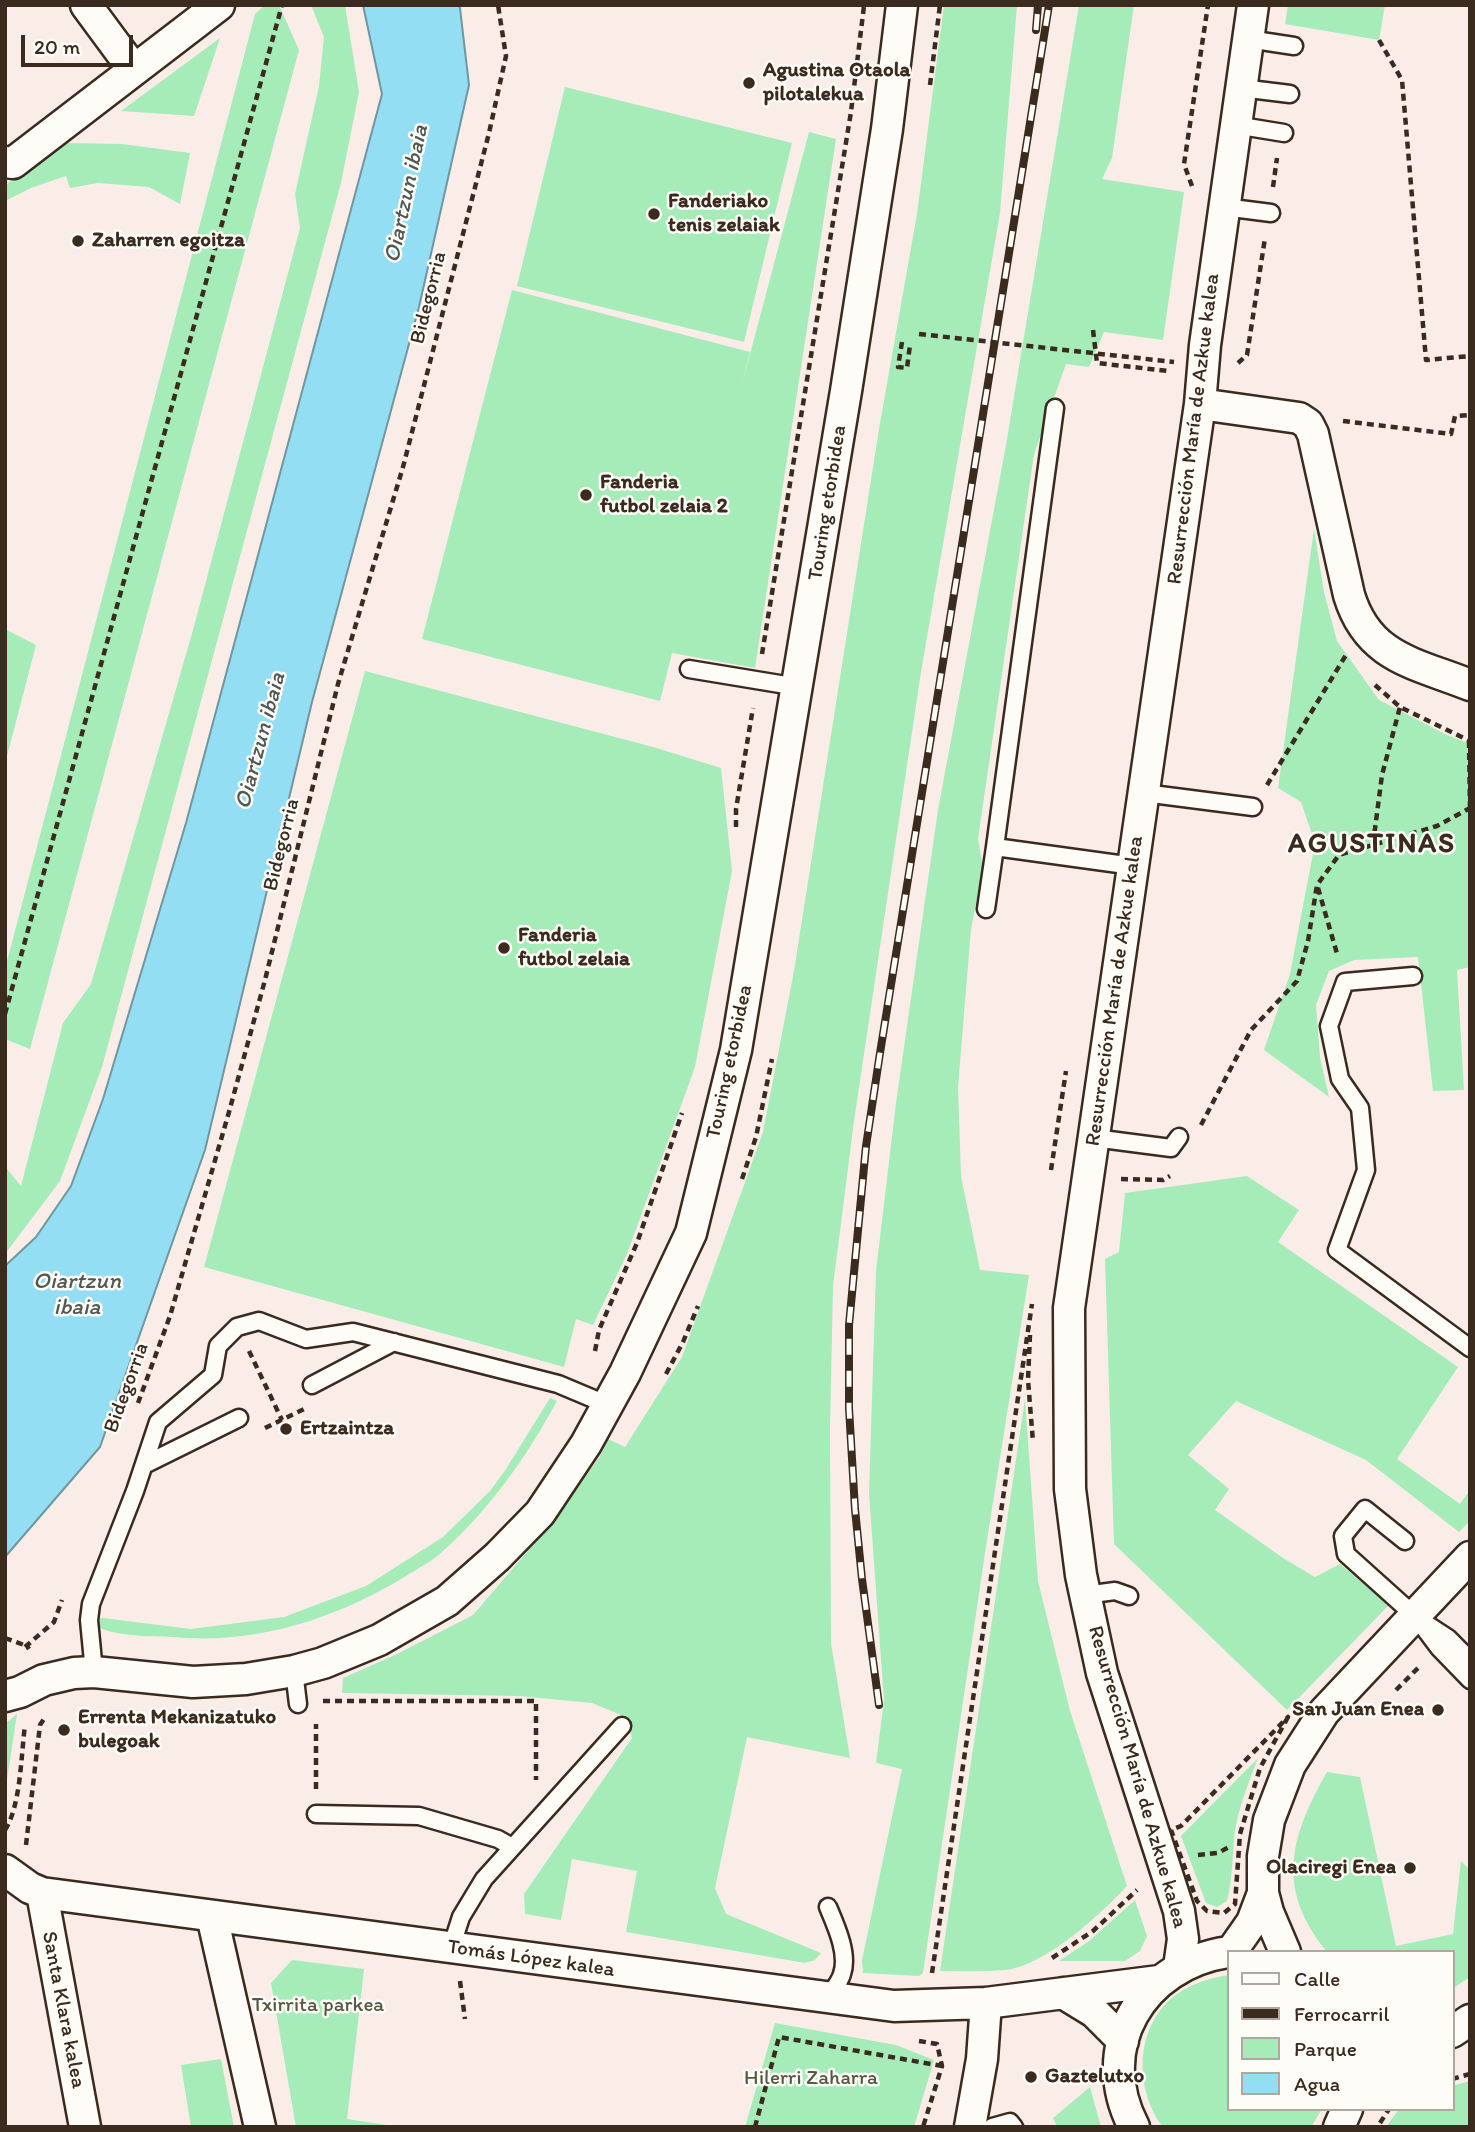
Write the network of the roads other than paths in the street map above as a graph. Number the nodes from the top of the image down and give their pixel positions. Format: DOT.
graph roads {
  1 [pos="86,5"];
  2 [pos="219,5"];
  3 [pos="902,5"];
  4 [pos="1253,5"];
  5 [pos="1248,39"];
  6 [pos="1294,46"];
  7 [pos="134,70"];
  8 [pos="1241,88"];
  9 [pos="1290,94"];
  10 [pos="1236,125"];
  11 [pos="1283,133"];
  12 [pos="5,162"];
  13 [pos="1224,206"];
  14 [pos="1271,213"];
  15 [pos="1200,404"];
  16 [pos="1055,408"];
  17 [pos="689,669"];
  18 [pos="1470,685"];
  19 [pos="798,687"];
  20 [pos="1144,793"];
  21 [pos="1253,807"];
  22 [pos="995,846"];
  23 [pos="1133,866"];
  24 [pos="986,909"];
  25 [pos="1413,976"];
  26 [pos="1179,1137"];
  27 [pos="1094,1138"];
  28 [pos="394,1342"];
  29 [pos="1470,1348"];
  30 [pos="312,1385"];
  31 [pos="608,1405"];
  32 [pos="239,1418"];
  33 [pos="144,1465"];
  34 [pos="1405,1541"];
  35 [pos="1470,1557"];
  36 [pos="1085,1595"];
  37 [pos="1129,1596"];
  38 [pos="1415,1616"];
  39 [pos="1470,1660"];
  40 [pos="294,1671"];
  41 [pos="94,1672"];
  42 [pos="1470,1680"];
  43 [pos="14,1704"];
  44 [pos="298,1704"];
  45 [pos="622,1726"];
  46 [pos="316,1814"];
  47 [pos="512,1847"];
  48 [pos="14,1861"];
  49 [pos="42,1893"];
  50 [pos="1263,1893"];
  51 [pos="828,1908"];
  52 [pos="212,1916"];
  53 [pos="1231,1950"];
  54 [pos="1283,1950"];
  55 [pos="1226,1953"];
  56 [pos="455,1960"];
  57 [pos="1169,1974"];
  58 [pos="1063,1993"];
  59 [pos="827,1998"];
  60 [pos="986,2003"];
  61 [pos="1470,2020"];
  62 [pos="1454,2031"];
  63 [pos="1122,2041"];
  64 [pos="1346,2111"];
  65 [pos="85,2127"];
  66 [pos="260,2127"];
  67 [pos="970,2127"];
  68 [pos="992,2127"];
  69 [pos="1014,2127"];
  70 [pos="1134,2127"];
  71 [pos="1339,2127"];
  1 -- 7 [label="street"];
  2 -- 7 [label="street"];
  3 -- 19 [label="street, Touring etorbidea"];
  4 -- 5 [label="street, Resurrección María de Azkue kalea"];
  5 -- 6 [label="lane"];
  5 -- 8 [label="street, Resurrección María de Azkue kalea"];
  7 -- 12 [label="street"];
  8 -- 9 [label="lane"];
  8 -- 10 [label="street, Resurrección María de Azkue kalea"];
  10 -- 11 [label="lane"];
  10 -- 13 [label="street, Resurrección María de Azkue kalea"];
  13 -- 14 [label="lane"];
  13 -- 15 [label="street, Resurrección María de Azkue kalea"];
  15 -- 18 [label="street"];
  15 -- 20 [label="street, Resurrección María de Azkue kalea"];
  16 -- 22 [label="lane"];
  17 -- 19 [label="lane"];
  19 -- 31 [label="street, Touring etorbidea"];
  20 -- 21 [label="lane"];
  20 -- 23 [label="street, Resurrección María de Azkue kalea"];
  22 -- 23 [label="lane"];
  22 -- 24 [label="lane"];
  23 -- 27 [label="street, Resurrección María de Azkue kalea"];
  25 -- 29 [label="lane"];
  26 -- 27 [label="lane"];
  27 -- 36 [label="street, Resurrección María de Azkue kalea"];
  28 -- 30 [label="lane"];
  28 -- 31 [label="lane"];
  28 -- 33 [label="lane"];
  31 -- 40 [label="street, Touring etorbidea"];
  32 -- 33 [label="lane"];
  33 -- 41 [label="lane"];
  34 -- 38 [label="lane"];
  35 -- 38 [label="street"];
  36 -- 37 [label="lane"];
  36 -- 57 [label="street, Resurrección María de Azkue kalea"];
  38 -- 39 [label="lane"];
  38 -- 42 [label="lane"];
  38 -- 50 [label="street"];
  40 -- 41 [label="street, Touring etorbidea"];
  40 -- 44 [label="lane"];
  41 -- 43 [label="street, Touring etorbidea"];
  45 -- 47 [label="lane"];
  46 -- 47 [label="lane"];
  47 -- 56 [label="lane"];
  48 -- 49 [label="street, Tomás López kalea"];
  49 -- 52 [label="street, Tomás López kalea"];
  49 -- 65 [label="street, Santa Klara kalea"];
  50 -- 53 [label="street"];
  50 -- 54 [label="street"];
  51 -- 59 [label="lane"];
  52 -- 56 [label="street, Tomás López kalea"];
  52 -- 66 [label="street"];
  55 -- 57 [label="street, Tomás López kalea"];
  56 -- 59 [label="street, Tomás López kalea"];
  57 -- 58 [label="street, Tomás López kalea"];
  57 -- 63 [label="street"];
  58 -- 60 [label="street, Tomás López kalea"];
  58 -- 63 [label="street"];
  59 -- 60 [label="street, Tomás López kalea"];
  60 -- 67 [label="street"];
  61 -- 62 [label="street"];
  63 -- 70 [label="street"];
  64 -- 71 [label="street"];
  68 -- 69 [label="lane"];
}
